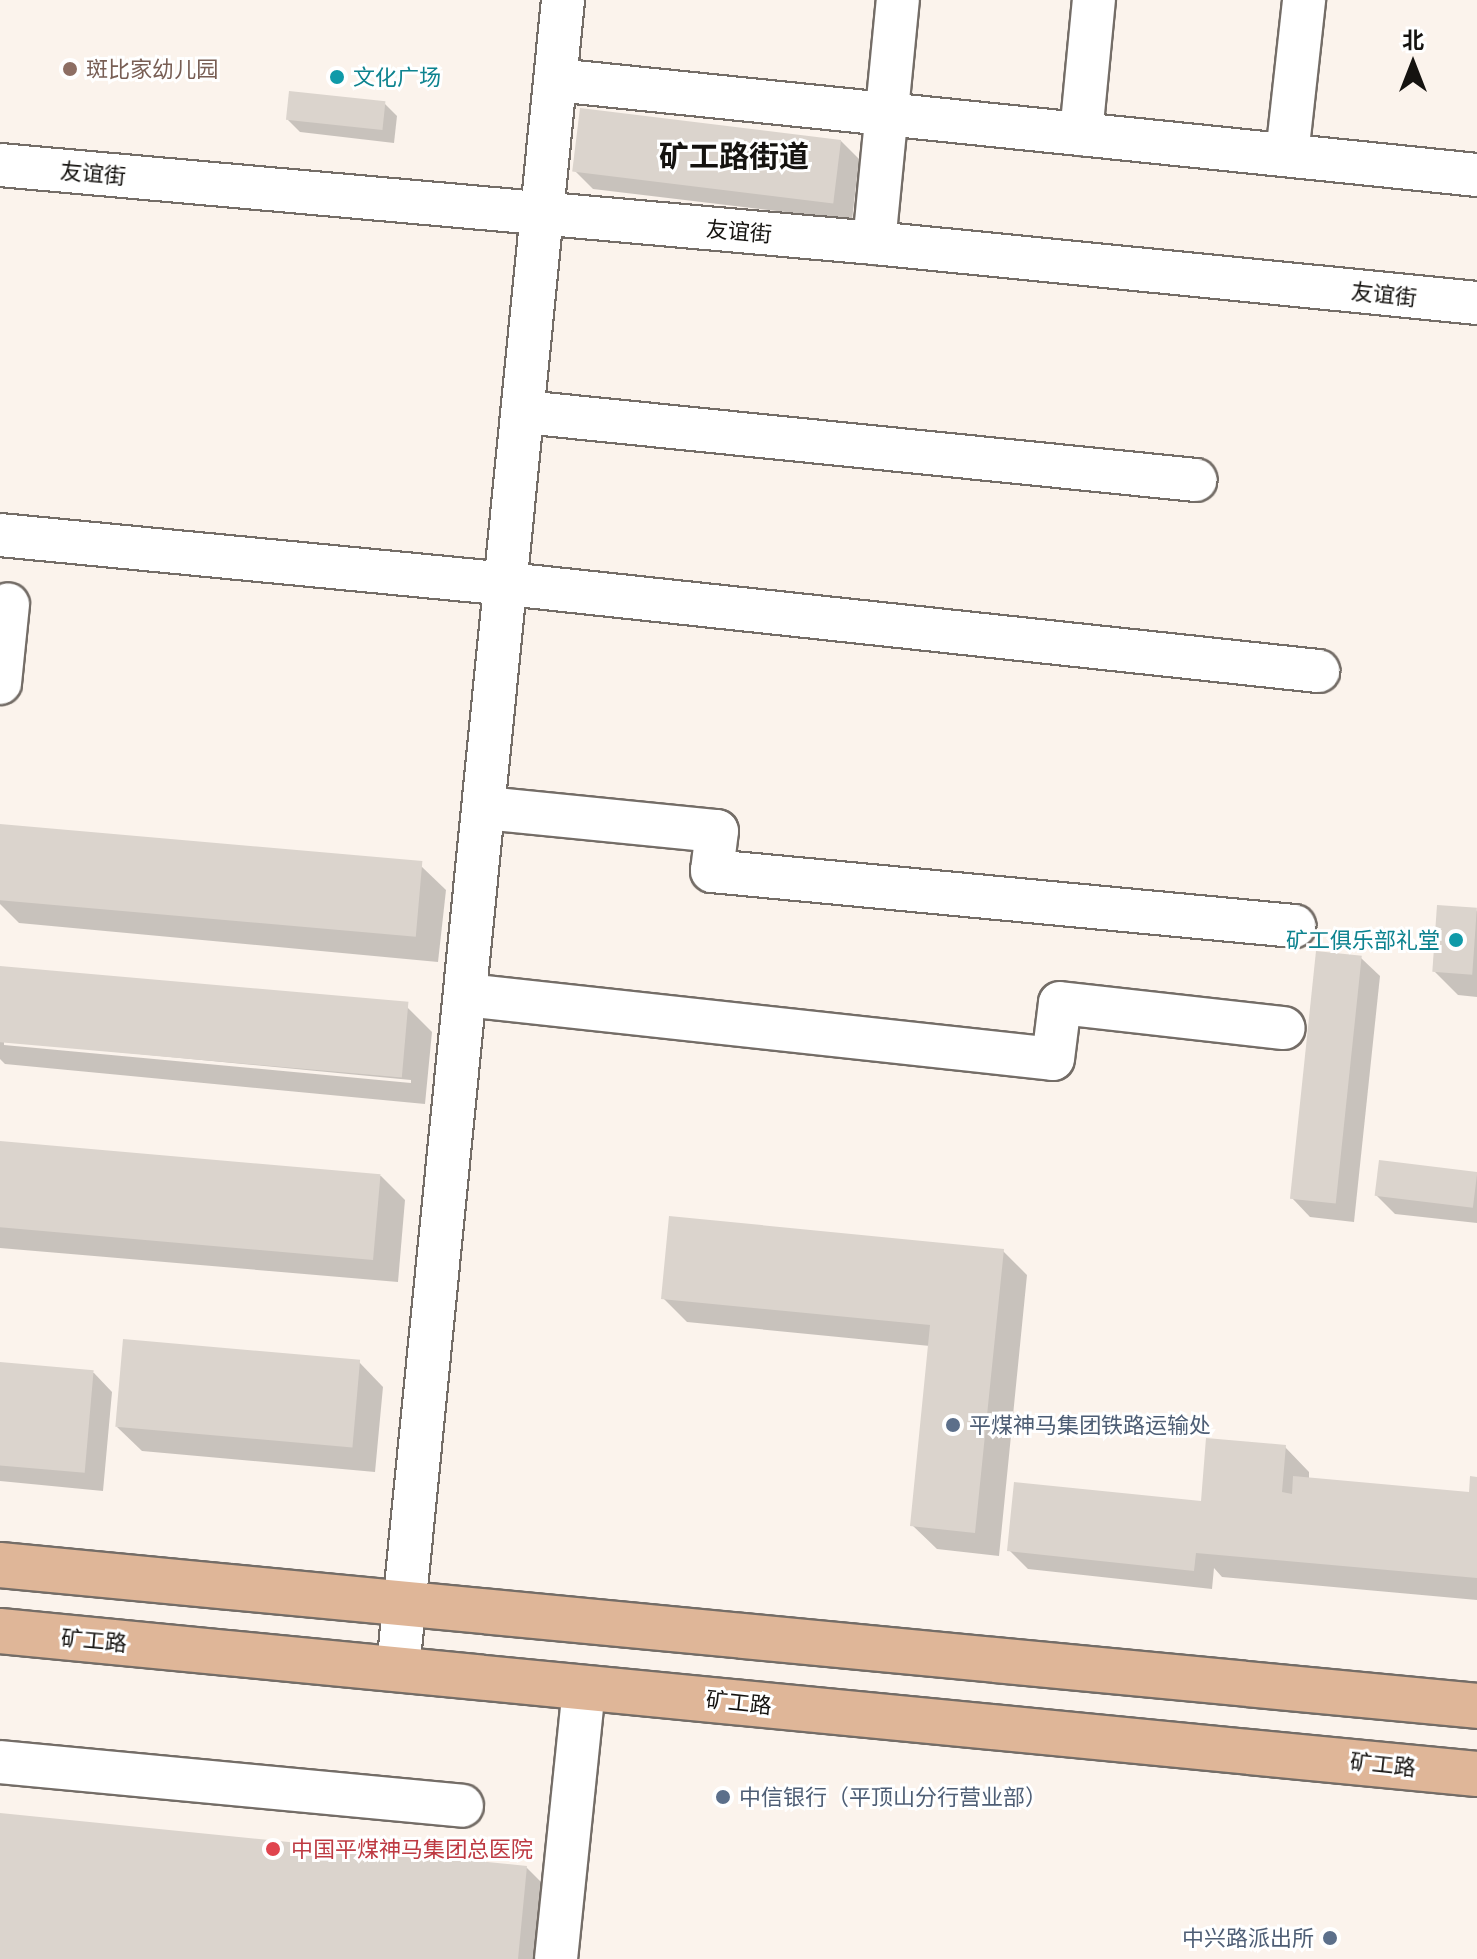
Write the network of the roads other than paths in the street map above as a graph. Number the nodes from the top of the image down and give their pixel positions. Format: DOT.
graph roads {
  1 [pos="563,0"];
  2 [pos="898,0"];
  3 [pos="1094,0"];
  4 [pos="1304,0"];
  5 [pos="556,80"];
  6 [pos="887,114"];
  7 [pos="1081,134"];
  8 [pos="1287,155"];
  9 [pos="0,165"];
  10 [pos="1477,175"];
  11 [pos="542,214"];
  12 [pos="874,243"];
  13 [pos="1477,303"];
  14 [pos="524,412"];
  15 [pos="1196,480"];
  16 [pos="0,535"];
  17 [pos="508,584"];
  18 [pos="8,604"];
  19 [pos="1318,671"];
  20 [pos="0,683"];
  21 [pos="485,808"];
  22 [pos="1294,926"];
  23 [pos="466,995"];
  24 [pos="1284,1028"];
  25 [pos="0,1565"];
  26 [pos="404,1603"];
  27 [pos="0,1631"];
  28 [pos="398,1668"];
  29 [pos="584,1687"];
  30 [pos="1477,1706"];
  31 [pos="0,1762"];
  32 [pos="1477,1774"];
  33 [pos="462,1806"];
  34 [pos="556,1959"];
  1 -- 5 [label="street"];
  2 -- 6 [label="street"];
  3 -- 7 [label="street"];
  4 -- 8 [label="street"];
  5 -- 6 [label="street"];
  5 -- 11 [label="street"];
  6 -- 7 [label="street"];
  6 -- 12 [label="street"];
  7 -- 8 [label="street"];
  8 -- 10 [label="street"];
  9 -- 11 [label="street, 友谊街"];
  11 -- 12 [label="street, 友谊街"];
  11 -- 14 [label="street"];
  12 -- 13 [label="street, 友谊街"];
  14 -- 15 [label="street"];
  14 -- 17 [label="street"];
  16 -- 17 [label="street"];
  17 -- 19 [label="street"];
  17 -- 21 [label="street"];
  18 -- 20 [label="street"];
  21 -- 22 [label="street"];
  21 -- 23 [label="street"];
  23 -- 24 [label="street"];
  23 -- 26 [label="street"];
  25 -- 26 [label="main road"];
  26 -- 28 [label="street"];
  26 -- 30 [label="main road"];
  27 -- 28 [label="main road, 矿工路"];
  28 -- 29 [label="main road, 矿工路"];
  29 -- 32 [label="main road, 矿工路"];
  29 -- 34 [label="street"];
  31 -- 33 [label="street"];
}
